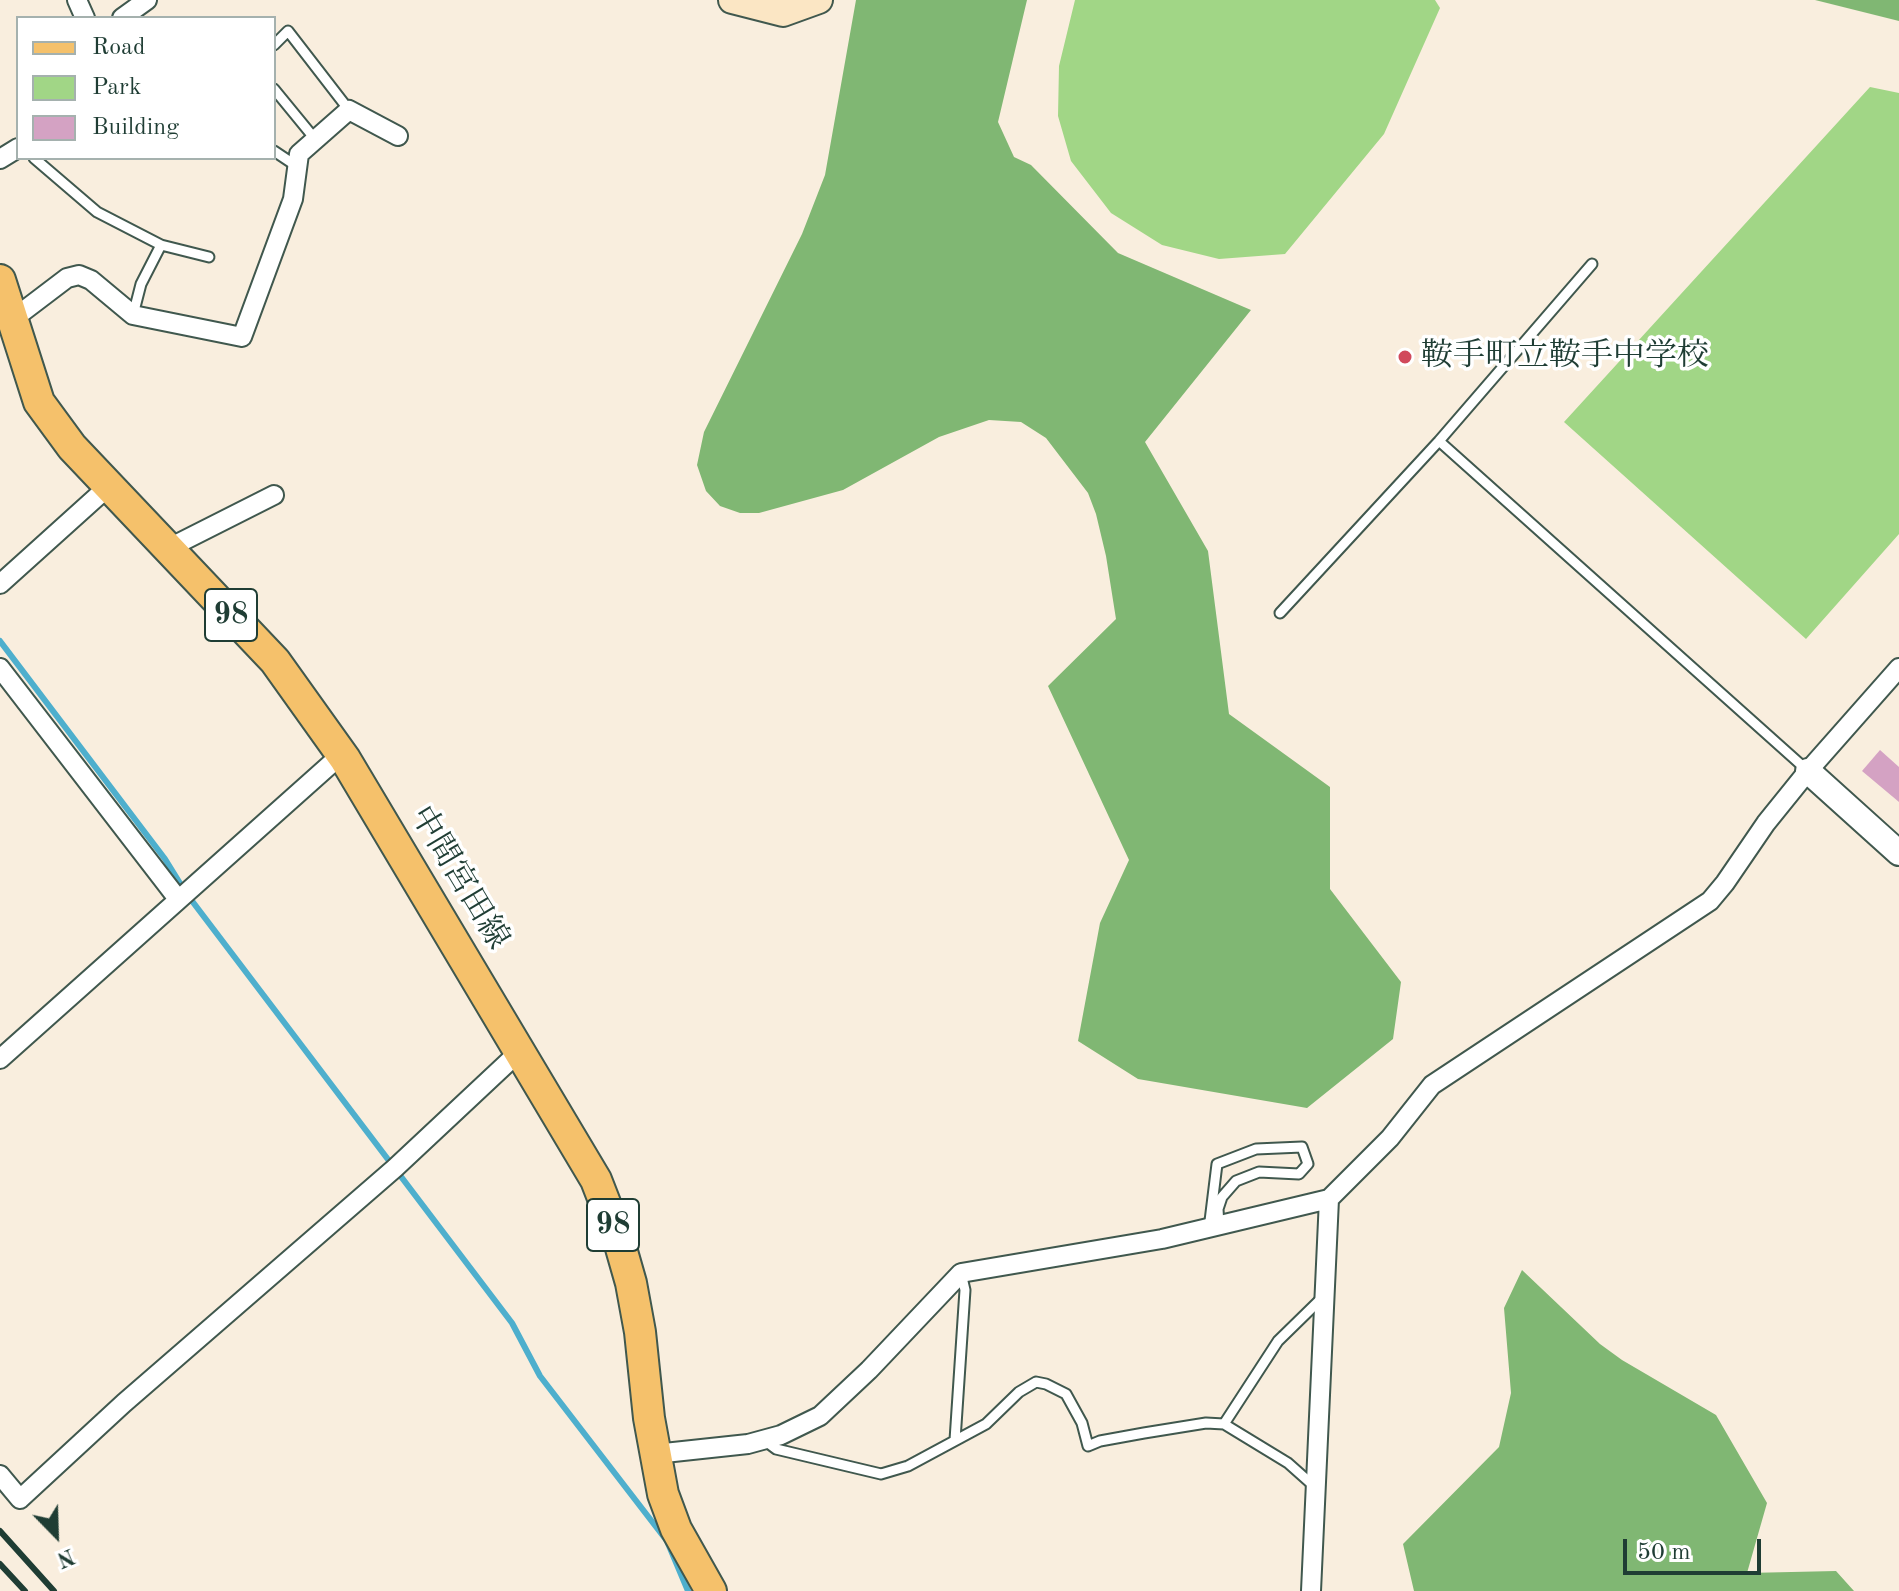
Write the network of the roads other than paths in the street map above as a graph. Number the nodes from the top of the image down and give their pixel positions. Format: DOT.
graph roads {
  1 [pos="147,0"];
  2 [pos="819,0"];
  3 [pos="749,2"];
  4 [pos="125,16"];
  5 [pos="276,43"];
  6 [pos="276,91"];
  7 [pos="349,110"];
  8 [pos="398,136"];
  9 [pos="315,139"];
  10 [pos="276,152"];
  11 [pos="36,160"];
  12 [pos="298,167"];
  13 [pos="161,245"];
  14 [pos="209,257"];
  15 [pos="1592,264"];
  16 [pos="0,280"];
  17 [pos="133,315"];
  18 [pos="13,319"];
  19 [pos="1439,441"];
  20 [pos="110,485"];
  21 [pos="274,495"];
  22 [pos="169,548"];
  23 [pos="0,584"];
  24 [pos="1280,613"];
  25 [pos="0,668"];
  26 [pos="1899,668"];
  27 [pos="342,754"];
  28 [pos="1808,771"];
  29 [pos="1899,853"];
  30 [pos="178,899"];
  31 [pos="520,1051"];
  32 [pos="0,1059"];
  33 [pos="1329,1199"];
  34 [pos="1214,1227"];
  35 [pos="961,1273"];
  36 [pos="1325,1296"];
  37 [pos="1224,1424"];
  38 [pos="764,1440"];
  39 [pos="955,1440"];
  40 [pos="655,1454"];
  41 [pos="0,1475"];
  42 [pos="1317,1488"];
  43 [pos="711,1591"];
  44 [pos="1311,1591"];
  1 -- 4 [label="street"];
  2 -- 3 [label="main road"];
  5 -- 7 [label="lane"];
  6 -- 9 [label="lane"];
  7 -- 8 [label="street"];
  7 -- 9 [label="street"];
  9 -- 12 [label="street"];
  10 -- 12 [label="lane"];
  11 -- 13 [label="lane"];
  12 -- 17 [label="street"];
  13 -- 14 [label="lane"];
  13 -- 17 [label="lane"];
  15 -- 19 [label="lane"];
  16 -- 18 [label="main road, 中間宮田線 / 98"];
  17 -- 18 [label="street"];
  18 -- 20 [label="main road, 中間宮田線 / 98"];
  19 -- 24 [label="lane"];
  19 -- 28 [label="lane"];
  20 -- 22 [label="main road, 中間宮田線 / 98"];
  20 -- 23 [label="street"];
  21 -- 22 [label="street"];
  22 -- 27 [label="main road, 中間宮田線 / 98"];
  25 -- 30 [label="street"];
  26 -- 28 [label="street"];
  27 -- 30 [label="street"];
  27 -- 31 [label="main road, 中間宮田線 / 98"];
  28 -- 29 [label="street"];
  28 -- 33 [label="street"];
  30 -- 32 [label="street"];
  31 -- 40 [label="main road, 中間宮田線 / 98"];
  31 -- 41 [label="street"];
  33 -- 34 [label="street"];
  33 -- 36 [label="street"];
  34 -- 34 [label="lane"];
  34 -- 35 [label="street"];
  35 -- 38 [label="street"];
  35 -- 39 [label="lane"];
  36 -- 37 [label="lane"];
  36 -- 42 [label="street"];
  37 -- 39 [label="lane"];
  37 -- 42 [label="lane"];
  38 -- 39 [label="lane"];
  38 -- 40 [label="street"];
  40 -- 43 [label="main road, 中間宮田線 / 98"];
  42 -- 44 [label="street"];
}
